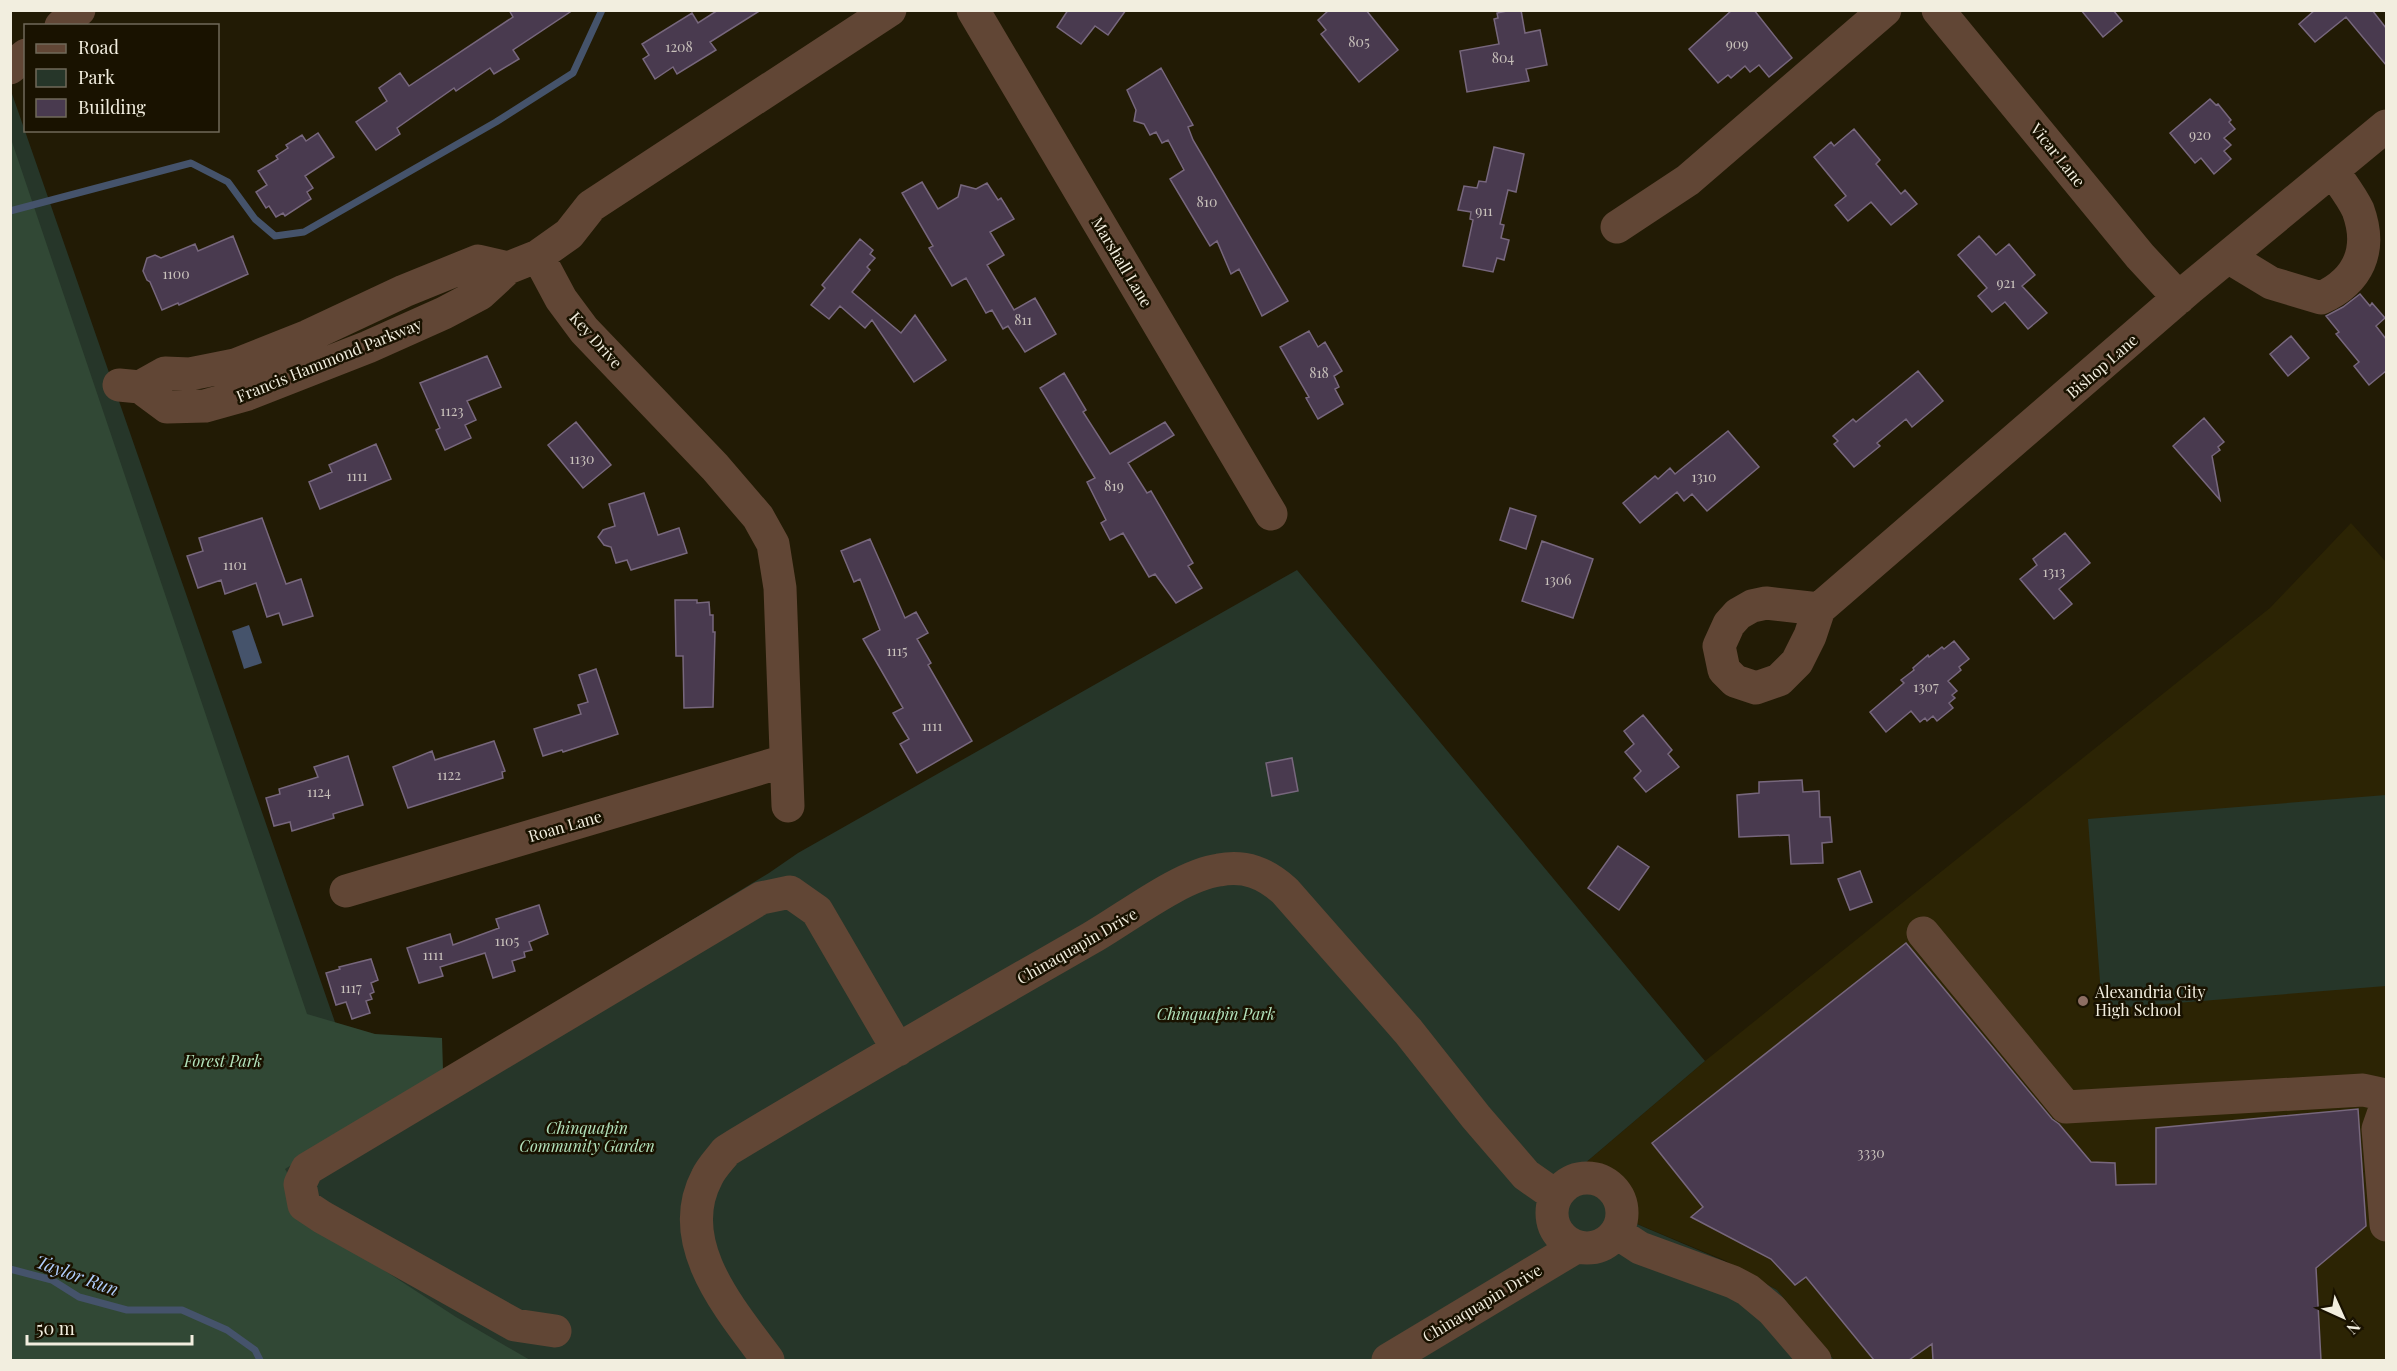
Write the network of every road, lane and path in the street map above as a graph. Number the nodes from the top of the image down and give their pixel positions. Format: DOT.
graph roads {
  1 [pos="78,10"];
  2 [pos="890,10"];
  3 [pos="973,10"];
  4 [pos="1885,10"];
  5 [pos="1938,10"];
  6 [pos="63,24"];
  7 [pos="24,57"];
  8 [pos="10,68"];
  9 [pos="2386,126"];
  10 [pos="2333,171"];
  11 [pos="1617,227"];
  12 [pos="538,256"];
  13 [pos="2228,257"];
  14 [pos="2179,298"];
  15 [pos="130,386"];
  16 [pos="1271,514"];
  17 [pos="1819,609"];
  18 [pos="785,761"];
  19 [pos="788,806"];
  20 [pos="346,891"];
  21 [pos="1923,933"];
  22 [pos="898,1050"];
  23 [pos="2386,1095"];
  24 [pos="2386,1106"];
  25 [pos="1556,1196"];
  26 [pos="2386,1225"];
  27 [pos="1617,1233"];
  28 [pos="1576,1246"];
  29 [pos="555,1331"];
  30 [pos="768,1360"];
  31 [pos="1388,1360"];
  32 [pos="1815,1360"];
  1 -- 6 [label="street"];
  2 -- 12 [label="street"];
  3 -- 16 [label="street, Marshall Lane"];
  4 -- 11 [label="street"];
  5 -- 14 [label="street, Vicar Lane"];
  7 -- 8 [label="street"];
  9 -- 10 [label="street, Bishop Lane"];
  10 -- 13 [label="street, Bishop Lane"];
  10 -- 13 [label="street"];
  12 -- 15 [label="street, Francis Hammond Parkway"];
  12 -- 18 [label="street, Key Drive"];
  13 -- 14 [label="street, Bishop Lane"];
  14 -- 17 [label="street, Bishop Lane"];
  18 -- 19 [label="street, Key Drive"];
  18 -- 20 [label="street, Roan Lane"];
  21 -- 23 [label="street"];
  22 -- 25 [label="street, Chinaquapin Drive"];
  22 -- 29 [label="street"];
  22 -- 30 [label="street, Chinaquapin Drive"];
  24 -- 26 [label="street"];
  25 -- 27 [label="street"];
  25 -- 28 [label="street"];
  27 -- 28 [label="street, Chinaquapin Drive"];
  27 -- 32 [label="street"];
  28 -- 31 [label="street, Chinaquapin Drive"];
}
